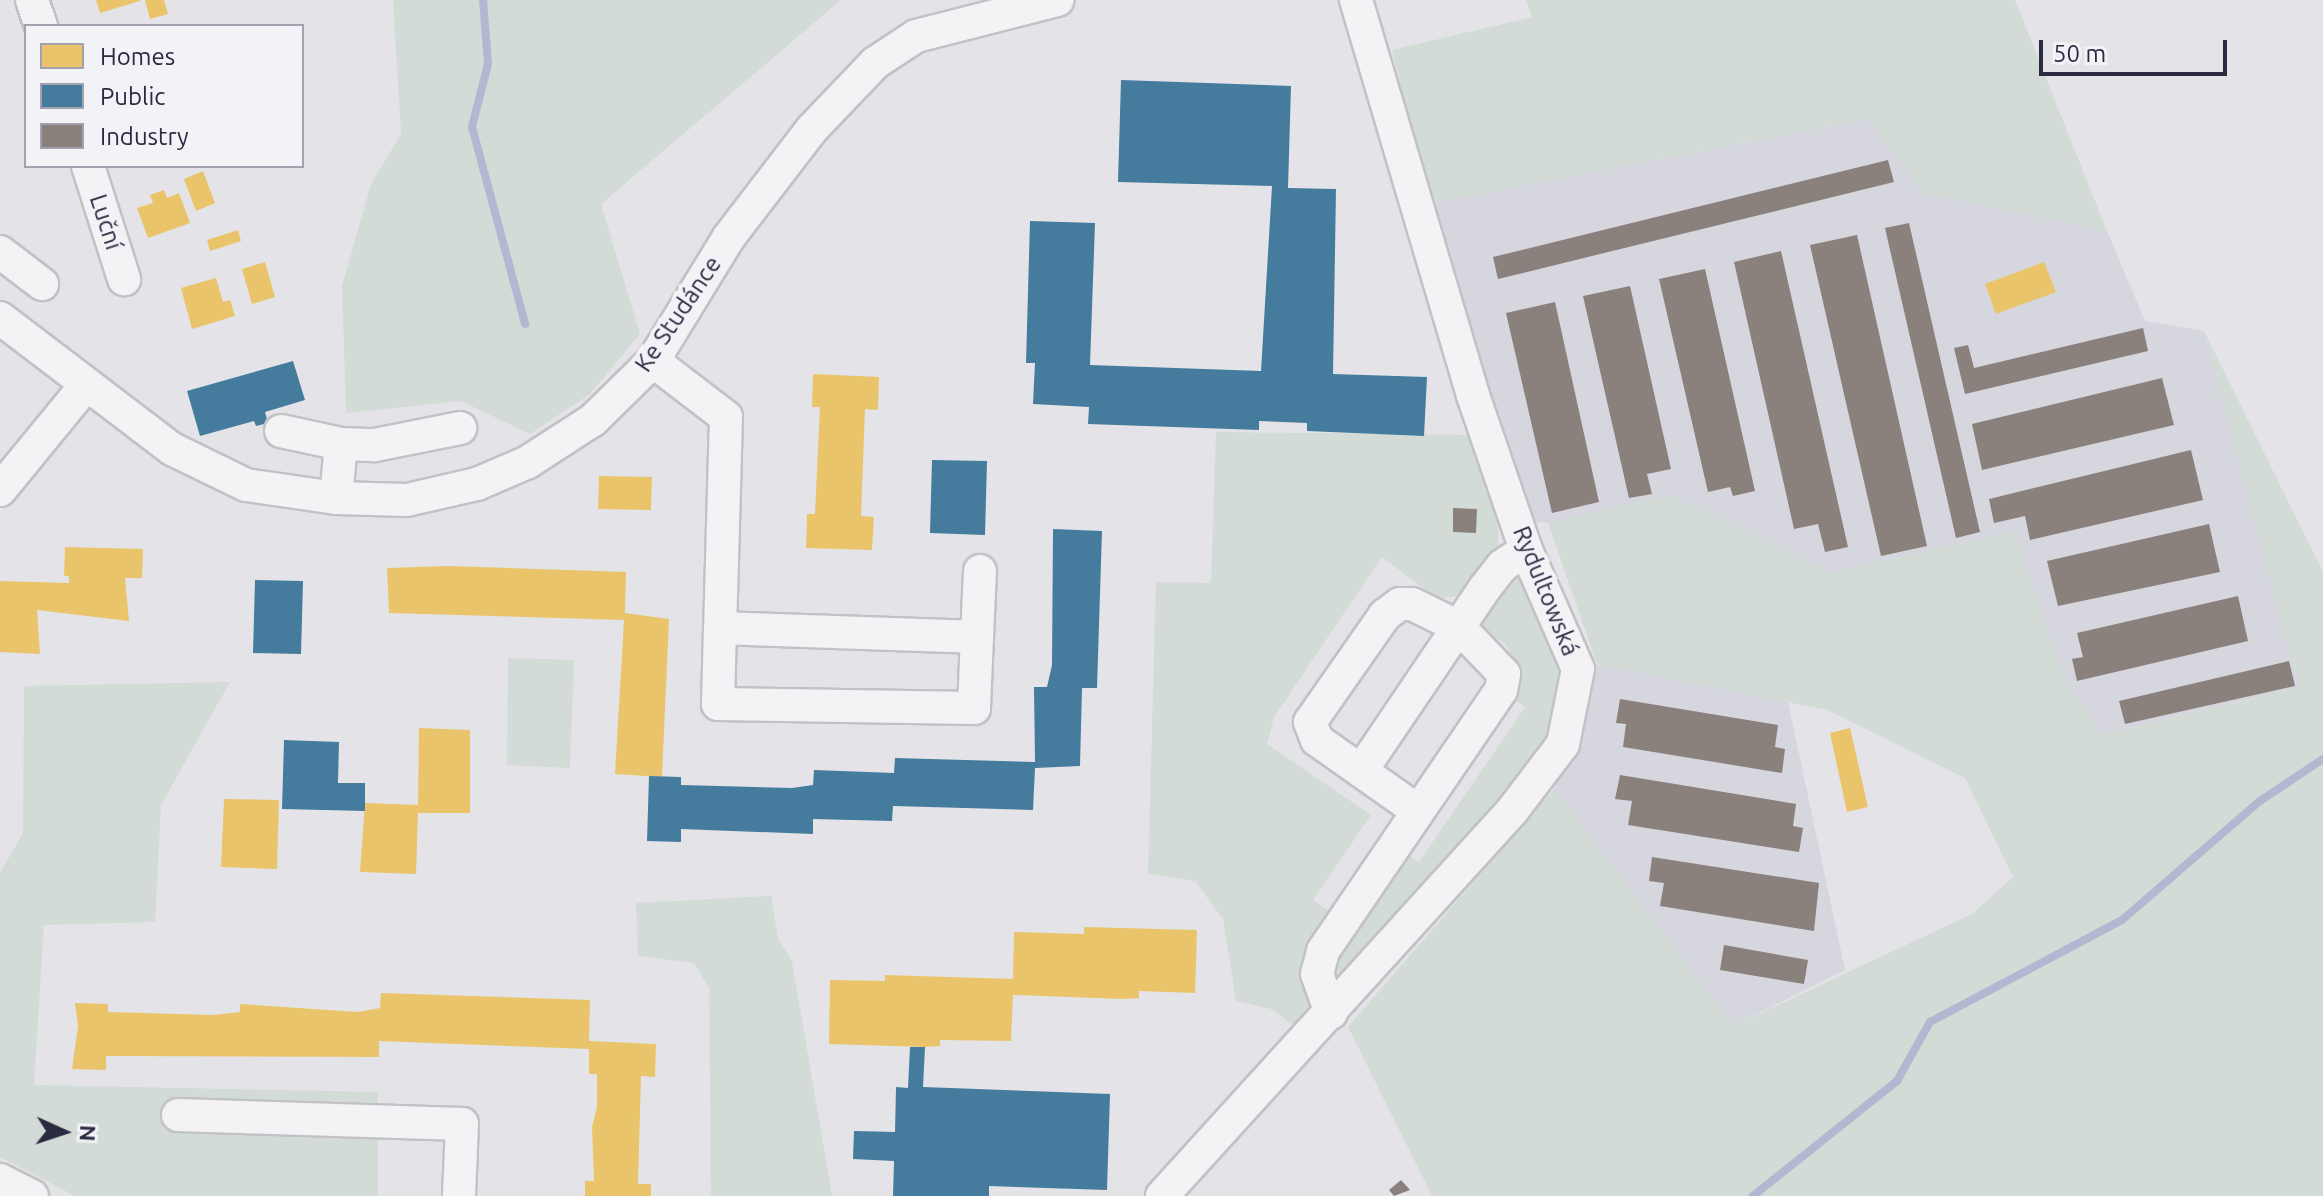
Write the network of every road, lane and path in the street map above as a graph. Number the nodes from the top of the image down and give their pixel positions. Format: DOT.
graph roads {
  1 [pos="32,0"];
  2 [pos="1057,0"];
  3 [pos="1356,0"];
  4 [pos="40,24"];
  5 [pos="89,168"];
  6 [pos="0,252"];
  7 [pos="124,279"];
  8 [pos="42,284"];
  9 [pos="0,318"];
  10 [pos="653,361"];
  11 [pos="85,386"];
  12 [pos="460,428"];
  13 [pos="281,431"];
  14 [pos="341,444"];
  15 [pos="0,490"];
  16 [pos="336,498"];
  17 [pos="1526,550"];
  18 [pos="980,571"];
  19 [pos="1459,627"];
  20 [pos="720,628"];
  21 [pos="977,637"];
  22 [pos="1361,771"];
  23 [pos="1418,811"];
  24 [pos="1331,1013"];
  25 [pos="178,1115"];
  26 [pos="0,1180"];
  27 [pos="32,1196"];
  28 [pos="459,1196"];
  29 [pos="1162,1196"];
  1 -- 4 [label="street"];
  2 -- 10 [label="street, Ke Studánce"];
  3 -- 17 [label="street, Rydultowská"];
  5 -- 7 [label="street, Luční"];
  6 -- 8 [label="street"];
  9 -- 11 [label="street, Ke Studánce"];
  10 -- 16 [label="street, Ke Studánce"];
  10 -- 20 [label="street"];
  11 -- 15 [label="street"];
  11 -- 16 [label="street, Ke Studánce"];
  12 -- 14 [label="street"];
  13 -- 14 [label="street"];
  14 -- 16 [label="street"];
  17 -- 19 [label="street"];
  17 -- 24 [label="street, Rydultowská"];
  18 -- 21 [label="street"];
  19 -- 22 [label="street"];
  19 -- 22 [label="street"];
  19 -- 23 [label="street"];
  20 -- 21 [label="street"];
  20 -- 21 [label="street"];
  22 -- 23 [label="street"];
  23 -- 24 [label="street"];
  24 -- 29 [label="street, Rydultowská"];
  25 -- 28 [label="street"];
  26 -- 27 [label="street"];
}
